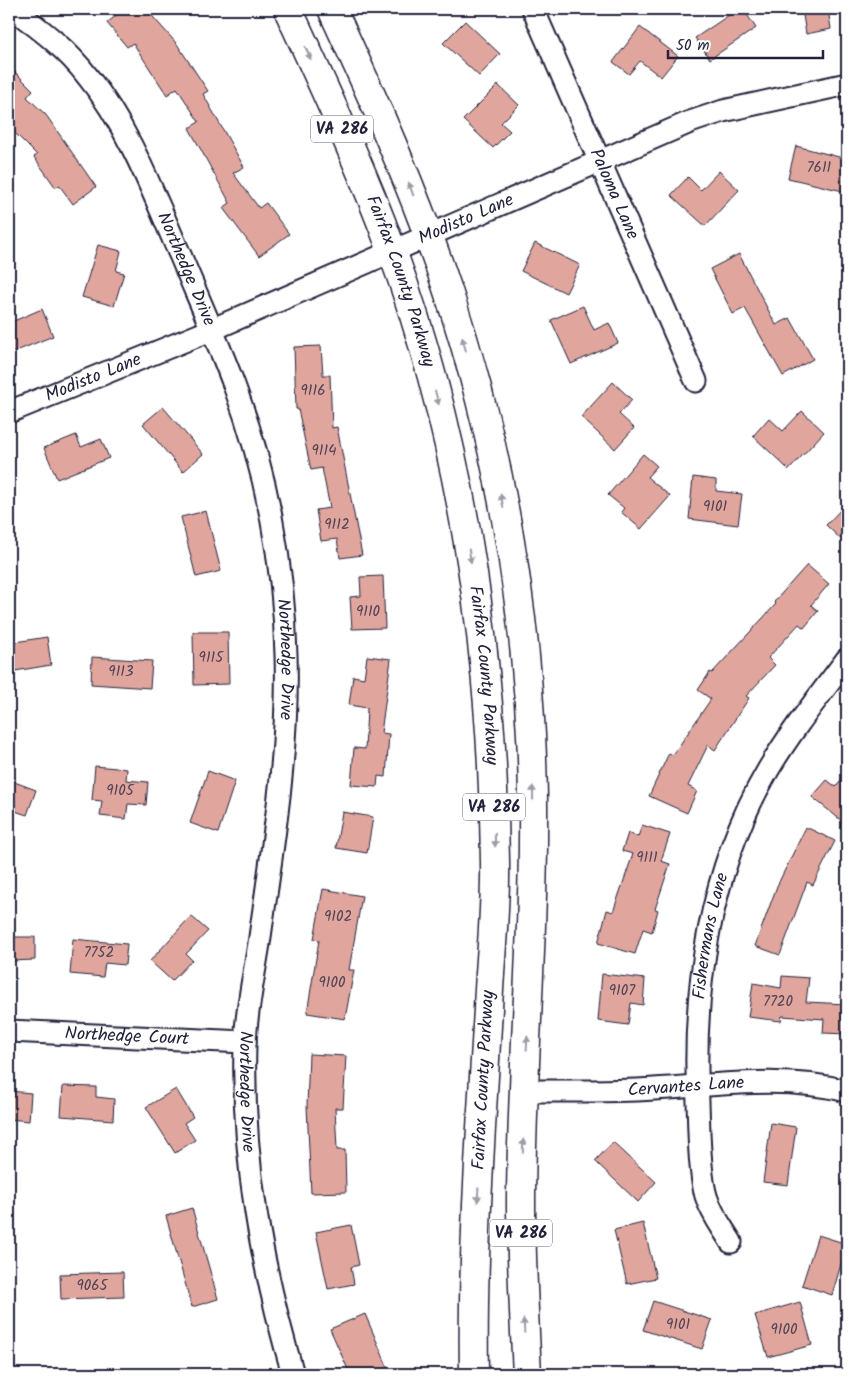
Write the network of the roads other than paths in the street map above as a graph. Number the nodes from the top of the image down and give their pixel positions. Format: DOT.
graph roads {
  1 [pos="13,9"];
  2 [pos="288,9"];
  3 [pos="332,9"];
  4 [pos="534,9"];
  5 [pos="847,84"];
  6 [pos="599,160"];
  7 [pos="428,235"];
  8 [pos="392,251"];
  9 [pos="211,330"];
  10 [pos="696,381"];
  11 [pos="9,412"];
  12 [pos="847,659"];
  13 [pos="9,1030"];
  14 [pos="245,1042"];
  15 [pos="697,1086"];
  16 [pos="525,1091"];
  17 [pos="847,1091"];
  18 [pos="731,1242"];
  19 [pos="293,1374"];
  20 [pos="474,1374"];
  21 [pos="527,1374"];
  1 -- 9 [label="street, Northedge Drive"];
  2 -- 8 [label="highway, Fairfax County Parkway / VA 286, one-way"];
  7 -- 3 [label="highway, VA 286, one-way"];
  4 -- 6 [label="street, Paloma Lane"];
  5 -- 6 [label="street, Modisto Lane"];
  6 -- 7 [label="street, Modisto Lane"];
  6 -- 10 [label="street, Paloma Lane"];
  7 -- 8 [label="street, Modisto Lane"];
  16 -- 7 [label="highway, VA 286, one-way"];
  8 -- 9 [label="street, Modisto Lane"];
  8 -- 20 [label="highway, Fairfax County Parkway / VA 286, one-way"];
  9 -- 11 [label="street, Modisto Lane"];
  9 -- 14 [label="street, Northedge Drive"];
  12 -- 15 [label="street, Fishermans Lane"];
  13 -- 14 [label="street, Northedge Court"];
  14 -- 19 [label="street, Northedge Drive"];
  15 -- 16 [label="street, Cervantes Lane"];
  15 -- 17 [label="street, Cervantes Lane"];
  15 -- 18 [label="street, Fishermans Lane"];
  21 -- 16 [label="highway, VA 286, one-way"];
}
